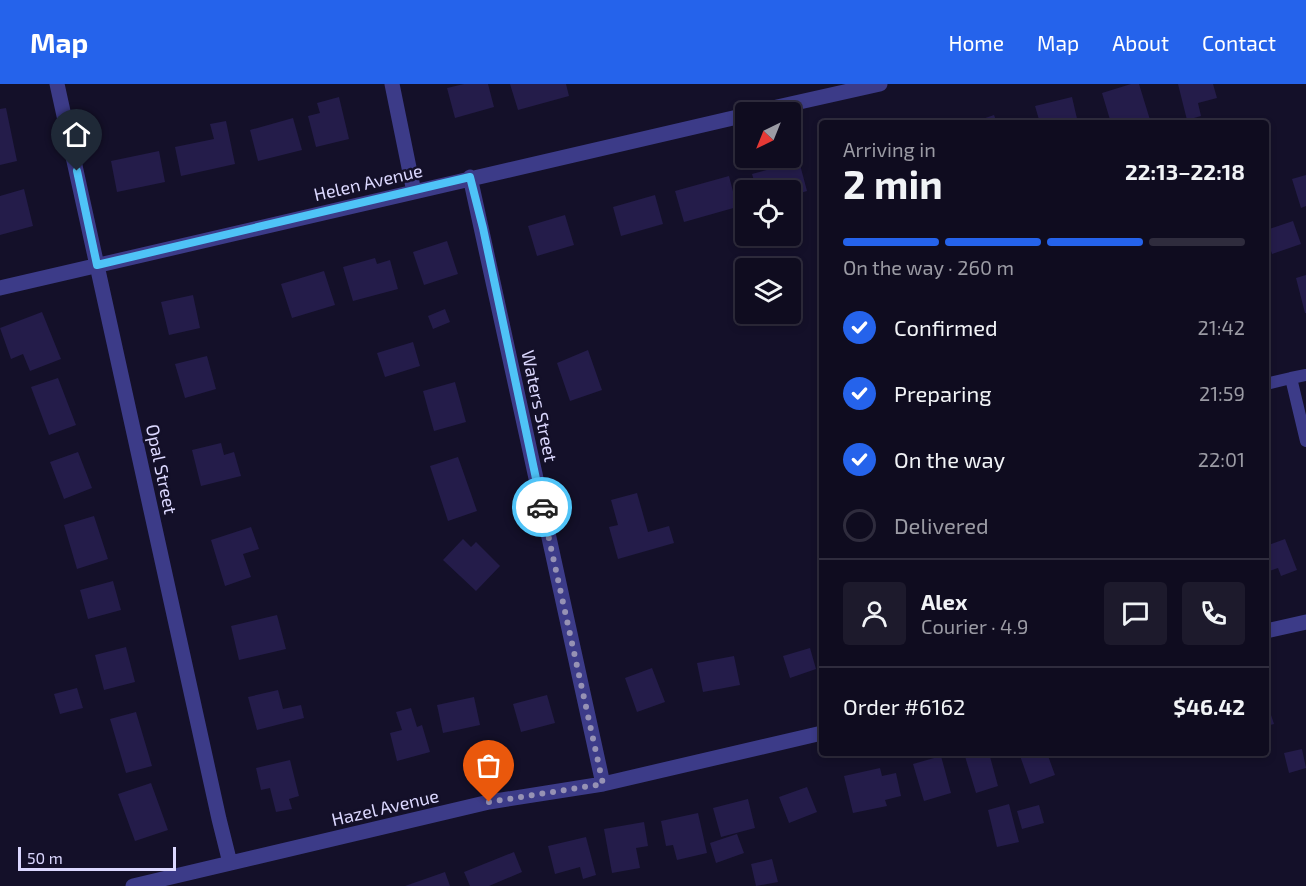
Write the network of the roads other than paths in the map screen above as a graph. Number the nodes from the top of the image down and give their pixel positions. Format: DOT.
graph roads {
  1 [pos="57,84"];
  2 [pos="392,84"];
  3 [pos="880,84"];
  4 [pos="800,102"];
  5 [pos="735,117"];
  6 [pos="470,177"];
  7 [pos="414,192"];
  8 [pos="97,265"];
  9 [pos="0,288"];
  10 [pos="1306,375"];
  11 [pos="1291,378"];
  12 [pos="1269,383"];
  13 [pos="1306,441"];
  14 [pos="1306,622"];
  15 [pos="1269,630"];
  16 [pos="819,734"];
  17 [pos="603,784"];
  18 [pos="230,863"];
  19 [pos="133,886"];
  1 -- 8 [label="street, Opal Street"];
  2 -- 7 [label="street"];
  3 -- 4 [label="street"];
  5 -- 6 [label="street, Helen Avenue"];
  6 -- 7 [label="street, Helen Avenue"];
  6 -- 17 [label="street, Waters Street"];
  7 -- 8 [label="street, Helen Avenue"];
  8 -- 9 [label="street, Helen Avenue"];
  8 -- 18 [label="street, Opal Street"];
  10 -- 11 [label="lane"];
  11 -- 12 [label="lane"];
  11 -- 13 [label="lane"];
  14 -- 15 [label="street"];
  16 -- 17 [label="street, Hazel Avenue"];
  17 -- 18 [label="street, Hazel Avenue"];
  18 -- 19 [label="street, Hazel Avenue"];
}
